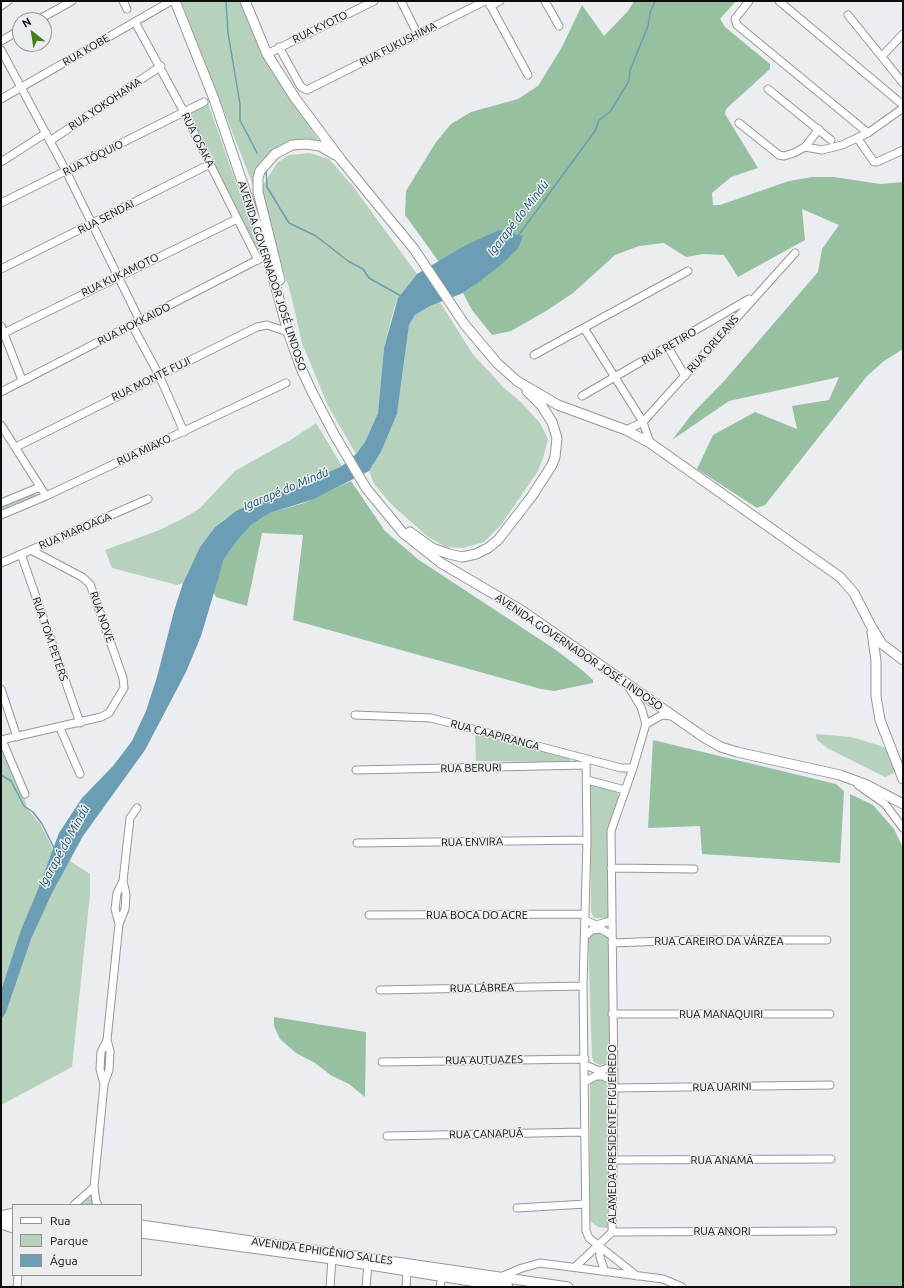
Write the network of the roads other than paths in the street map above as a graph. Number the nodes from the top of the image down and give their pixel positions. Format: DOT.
graph roads {
  1 [pos="8,1"];
  2 [pos="72,1"];
  3 [pos="123,1"];
  4 [pos="171,1"];
  5 [pos="175,1"];
  6 [pos="245,1"];
  7 [pos="374,1"];
  8 [pos="401,1"];
  9 [pos="500,1"];
  10 [pos="545,1"];
  11 [pos="749,1"];
  12 [pos="779,1"];
  13 [pos="488,3"];
  14 [pos="1,6"];
  15 [pos="127,9"];
  16 [pos="52,12"];
  17 [pos="848,15"];
  18 [pos="136,22"];
  19 [pos="559,26"];
  20 [pos="418,33"];
  21 [pos="903,34"];
  22 [pos="12,35"];
  23 [pos="1,41"];
  24 [pos="279,47"];
  25 [pos="1,50"];
  26 [pos="267,54"];
  27 [pos="882,56"];
  28 [pos="160,66"];
  29 [pos="528,75"];
  30 [pos="903,83"];
  31 [pos="22,87"];
  32 [pos="768,89"];
  33 [pos="1,99"];
  34 [pos="204,102"];
  35 [pos="903,105"];
  36 [pos="903,108"];
  37 [pos="184,112"];
  38 [pos="739,123"];
  39 [pos="819,129"];
  40 [pos="46,133"];
  41 [pos="868,133"];
  42 [pos="858,139"];
  43 [pos="831,140"];
  44 [pos="50,141"];
  45 [pos="805,147"];
  46 [pos="903,150"];
  47 [pos="1,162"];
  48 [pos="342,162"];
  49 [pos="210,164"];
  50 [pos="66,171"];
  51 [pos="1,203"];
  52 [pos="237,218"];
  53 [pos="92,224"];
  54 [pos="796,253"];
  55 [pos="267,255"];
  56 [pos="258,260"];
  57 [pos="1,269"];
  58 [pos="688,271"];
  59 [pos="117,276"];
  60 [pos="756,296"];
  61 [pos="279,297"];
  62 [pos="140,321"];
  63 [pos="132,325"];
  64 [pos="584,328"];
  65 [pos="3,329"];
  66 [pos="288,332"];
  67 [pos="668,347"];
  68 [pos="534,355"];
  69 [pos="159,375"];
  70 [pos="685,376"];
  71 [pos="615,377"];
  72 [pos="22,380"];
  73 [pos="516,381"];
  74 [pos="286,383"];
  75 [pos="1,392"];
  76 [pos="582,396"];
  77 [pos="643,422"];
  78 [pos="1,425"];
  79 [pos="626,430"];
  80 [pos="184,432"];
  81 [pos="650,443"];
  82 [pos="16,447"];
  83 [pos="40,487"];
  84 [pos="46,496"];
  85 [pos="148,499"];
  86 [pos="1,503"];
  87 [pos="382,508"];
  88 [pos="1,515"];
  89 [pos="31,550"];
  90 [pos="21,554"];
  91 [pos="1,563"];
  92 [pos="871,626"];
  93 [pos="903,660"];
  94 [pos="626,683"];
  95 [pos="1,689"];
  96 [pos="355,715"];
  97 [pos="672,716"];
  98 [pos="80,723"];
  99 [pos="646,724"];
  100 [pos="60,728"];
  101 [pos="17,736"];
  102 [pos="2,740"];
  103 [pos="586,762"];
  104 [pos="621,768"];
  105 [pos="633,768"];
  106 [pos="356,770"];
  107 [pos="80,774"];
  108 [pos="840,775"];
  109 [pos="903,779"];
  110 [pos="587,780"];
  111 [pos="625,788"];
  112 [pos="25,794"];
  113 [pos="903,804"];
  114 [pos="138,808"];
  115 [pos="903,828"];
  116 [pos="587,840"];
  117 [pos="357,843"];
  118 [pos="611,868"];
  119 [pos="694,869"];
  120 [pos="369,915"];
  121 [pos="585,917"];
  122 [pos="611,921"];
  123 [pos="585,936"];
  124 [pos="611,939"];
  125 [pos="827,940"];
  126 [pos="583,986"];
  127 [pos="380,990"];
  128 [pos="612,1014"];
  129 [pos="830,1014"];
  130 [pos="382,1062"];
  131 [pos="585,1062"];
  132 [pos="613,1066"];
  133 [pos="586,1081"];
  134 [pos="614,1085"];
  135 [pos="830,1085"];
  136 [pos="585,1132"];
  137 [pos="387,1136"];
  138 [pos="831,1159"];
  139 [pos="613,1160"];
  140 [pos="94,1187"];
  141 [pos="75,1204"];
  142 [pos="98,1204"];
  143 [pos="586,1204"];
  144 [pos="517,1208"];
  145 [pos="12,1213"];
  146 [pos="1,1216"];
  147 [pos="12,1222"];
  148 [pos="1,1224"];
  149 [pos="142,1226"];
  150 [pos="12,1229"];
  151 [pos="833,1231"];
  152 [pos="612,1232"];
  153 [pos="142,1233"];
  154 [pos="599,1245"];
  155 [pos="332,1259"];
  156 [pos="368,1264"];
  157 [pos="575,1267"];
  158 [pos="407,1271"];
  159 [pos="605,1272"];
  160 [pos="18,1276"];
  161 [pos="442,1276"];
  162 [pos="503,1276"];
  163 [pos="637,1276"];
  164 [pos="479,1285"];
  165 [pos="490,1286"];
  166 [pos="17,1287"];
  167 [pos="330,1287"];
  168 [pos="366,1287"];
  169 [pos="406,1287"];
  170 [pos="440,1287"];
  171 [pos="508,1287"];
  172 [pos="568,1287"];
  173 [pos="682,1287"];
  1 -- 14 [label="street"];
  2 -- 16 [label="street"];
  3 -- 15 [label="street"];
  4 -- 18 [label="street, RUA KOBE"];
  5 -- 55 [label="main road, AVENIDA GOVERNADOR JOSÉ LINDOSO"];
  6 -- 26 [label="main road"];
  7 -- 24 [label="street, RUA KYOTO"];
  8 -- 20 [label="street"];
  9 -- 13 [label="street, RUA FUKUSHIMA"];
  10 -- 19 [label="street"];
  11 -- 41 [label="street"];
  12 -- 35 [label="street"];
  13 -- 20 [label="street, RUA FUKUSHIMA"];
  13 -- 29 [label="street"];
  17 -- 27 [label="street"];
  18 -- 28 [label="street, RUA OSAKA"];
  18 -- 31 [label="street, RUA KOBE"];
  20 -- 24 [label="street, RUA FUKUSHIMA"];
  21 -- 27 [label="street"];
  22 -- 23 [label="street"];
  24 -- 26 [label="street, RUA KYOTO"];
  25 -- 31 [label="street"];
  26 -- 48 [label="main road"];
  27 -- 30 [label="street"];
  28 -- 37 [label="street, RUA OSAKA"];
  28 -- 44 [label="street, RUA YOKOHAMA"];
  31 -- 33 [label="street, RUA KOBE"];
  31 -- 40 [label="street"];
  32 -- 39 [label="street"];
  34 -- 37 [label="street, RUA TÓQUIO"];
  36 -- 41 [label="street"];
  37 -- 49 [label="street, RUA OSAKA"];
  37 -- 50 [label="street, RUA TÓQUIO"];
  38 -- 45 [label="street"];
  39 -- 43 [label="street"];
  39 -- 45 [label="street"];
  40 -- 44 [label="street"];
  40 -- 47 [label="street"];
  41 -- 42 [label="street"];
  42 -- 45 [label="street"];
  42 -- 46 [label="street"];
  44 -- 50 [label="street"];
  48 -- 61 [label="main road"];
  48 -- 73 [label="main road"];
  49 -- 52 [label="street, RUA OSAKA"];
  49 -- 53 [label="street, RUA SENDAI"];
  50 -- 51 [label="street, RUA TÓQUIO"];
  50 -- 53 [label="street"];
  52 -- 56 [label="street, RUA OSAKA"];
  52 -- 59 [label="street, RUA KUKAMOTO"];
  53 -- 57 [label="street, RUA SENDAI"];
  53 -- 59 [label="street"];
  54 -- 60 [label="street, RUA ORLEANS"];
  55 -- 56 [label="street, RUA HOKKAIDO"];
  55 -- 61 [label="main road, AVENIDA GOVERNADOR JOSÉ LINDOSO"];
  56 -- 62 [label="street, RUA HOKKAIDO"];
  58 -- 64 [label="street"];
  59 -- 62 [label="street"];
  59 -- 65 [label="street, RUA KUKAMOTO"];
  60 -- 67 [label="street, RUA RETIRO"];
  60 -- 70 [label="street, RUA ORLEANS"];
  61 -- 66 [label="main road, AVENIDA GOVERNADOR JOSÉ LINDOSO"];
  62 -- 63 [label="street, RUA HOKKAIDO"];
  63 -- 69 [label="street"];
  63 -- 72 [label="street, RUA HOKKAIDO"];
  64 -- 68 [label="street"];
  64 -- 71 [label="street"];
  65 -- 72 [label="street"];
  66 -- 69 [label="street, RUA MONTE FUJI"];
  66 -- 87 [label="main road, AVENIDA GOVERNADOR JOSÉ LINDOSO"];
  67 -- 70 [label="street"];
  67 -- 71 [label="street, RUA RETIRO"];
  69 -- 80 [label="street"];
  69 -- 82 [label="street, RUA MONTE FUJI"];
  70 -- 77 [label="street, RUA ORLEANS"];
  71 -- 76 [label="street, RUA RETIRO"];
  71 -- 77 [label="street"];
  72 -- 75 [label="street, RUA HOKKAIDO"];
  73 -- 79 [label="main road"];
  73 -- 87 [label="main road"];
  74 -- 80 [label="street, RUA MIAKO"];
  77 -- 79 [label="street, RUA ORLEANS"];
  77 -- 81 [label="street"];
  78 -- 82 [label="street"];
  79 -- 81 [label="main road"];
  80 -- 84 [label="street, RUA MIAKO"];
  81 -- 92 [label="main road"];
  82 -- 83 [label="street"];
  83 -- 84 [label="street"];
  83 -- 86 [label="street"];
  84 -- 88 [label="street, RUA MIAKO"];
  85 -- 89 [label="street, RUA MAROAGA"];
  87 -- 94 [label="main road, AVENIDA GOVERNADOR JOSÉ LINDOSO"];
  89 -- 90 [label="street, RUA MAROAGA"];
  89 -- 98 [label="street, RUA NOVE"];
  90 -- 91 [label="street, RUA MAROAGA"];
  90 -- 98 [label="street, RUA TOM PETERS"];
  92 -- 93 [label="main road"];
  92 -- 109 [label="main road"];
  94 -- 97 [label="main road, AVENIDA GOVERNADOR JOSÉ LINDOSO"];
  94 -- 99 [label="street"];
  95 -- 101 [label="street"];
  96 -- 103 [label="street, RUA CAAPIRANGA"];
  97 -- 99 [label="street"];
  97 -- 108 [label="main road, AVENIDA GOVERNADOR JOSÉ LINDOSO"];
  98 -- 100 [label="street"];
  99 -- 105 [label="street, ALAMEDA PRESIDENTE FIGUEIREDO"];
  100 -- 101 [label="street"];
  100 -- 107 [label="street"];
  101 -- 102 [label="street"];
  102 -- 112 [label="street"];
  103 -- 104 [label="street, RUA CAAPIRANGA"];
  103 -- 106 [label="street, RUA BERURI"];
  103 -- 110 [label="street"];
  104 -- 105 [label="street, RUA CAAPIRANGA"];
  104 -- 111 [label="street"];
  105 -- 111 [label="street, ALAMEDA PRESIDENTE FIGUEIREDO"];
  108 -- 113 [label="main road, AVENIDA GOVERNADOR JOSÉ LINDOSO"];
  108 -- 115 [label="street"];
  110 -- 111 [label="street"];
  110 -- 116 [label="street"];
  111 -- 118 [label="street, ALAMEDA PRESIDENTE FIGUEIREDO"];
  114 -- 140 [label="street"];
  116 -- 117 [label="street, RUA ENVIRA"];
  116 -- 121 [label="street"];
  118 -- 119 [label="street"];
  118 -- 122 [label="street, ALAMEDA PRESIDENTE FIGUEIREDO"];
  120 -- 121 [label="street, RUA BOCA DO ACRE"];
  121 -- 122 [label="street, RUA BOCA DO ACRE"];
  121 -- 123 [label="street"];
  122 -- 124 [label="street, ALAMEDA PRESIDENTE FIGUEIREDO"];
  123 -- 124 [label="street, RUA CAREIRO DA VÁRZEA"];
  123 -- 126 [label="street"];
  124 -- 125 [label="street, RUA CAREIRO DA VÁRZEA"];
  124 -- 128 [label="street, ALAMEDA PRESIDENTE FIGUEIREDO"];
  126 -- 127 [label="street, RUA LÁBREA"];
  126 -- 131 [label="street"];
  128 -- 129 [label="street, RUA MANAQUIRI"];
  128 -- 132 [label="street, ALAMEDA PRESIDENTE FIGUEIREDO"];
  130 -- 131 [label="street, RUA AUTUAZES"];
  131 -- 132 [label="street, RUA AUTUAZES"];
  131 -- 133 [label="street"];
  132 -- 134 [label="street, ALAMEDA PRESIDENTE FIGUEIREDO"];
  133 -- 134 [label="street, RUA UARINI"];
  133 -- 136 [label="street"];
  134 -- 135 [label="street, RUA UARINI"];
  134 -- 139 [label="street, ALAMEDA PRESIDENTE FIGUEIREDO"];
  136 -- 137 [label="street, RUA CANAPUÃ"];
  136 -- 143 [label="street"];
  138 -- 139 [label="street, RUA ANAMÃ"];
  139 -- 152 [label="street, ALAMEDA PRESIDENTE FIGUEIREDO"];
  140 -- 141 [label="street"];
  140 -- 142 [label="street"];
  143 -- 144 [label="street"];
  143 -- 154 [label="street"];
  145 -- 146 [label="main road"];
  147 -- 148 [label="main road"];
  148 -- 150 [label="street"];
  149 -- 162 [label="main road, AVENIDA EPHIGÊNIO SALLES"];
  151 -- 152 [label="street, RUA ANORI"];
  152 -- 154 [label="street, ALAMEDA PRESIDENTE FIGUEIREDO"];
  153 -- 155 [label="main road, AVENIDA EPHIGÊNIO SALLES"];
  154 -- 157 [label="street"];
  154 -- 159 [label="street"];
  154 -- 163 [label="street"];
  155 -- 156 [label="main road, AVENIDA EPHIGÊNIO SALLES"];
  155 -- 167 [label="street"];
  156 -- 158 [label="main road, AVENIDA EPHIGÊNIO SALLES"];
  156 -- 168 [label="street, AVENIDA EPHIGÊNIO SALLES"];
  157 -- 159 [label="street"];
  157 -- 162 [label="street"];
  158 -- 161 [label="main road, AVENIDA EPHIGÊNIO SALLES"];
  158 -- 169 [label="street"];
  159 -- 163 [label="street"];
  160 -- 166 [label="street"];
  161 -- 164 [label="main road, AVENIDA EPHIGÊNIO SALLES"];
  161 -- 170 [label="street"];
  162 -- 172 [label="main road, AVENIDA EPHIGÊNIO SALLES"];
  163 -- 173 [label="street"];
  164 -- 165 [label="main road, AVENIDA EPHIGÊNIO SALLES"];
  165 -- 171 [label="main road, AVENIDA EPHIGÊNIO SALLES"];
}
